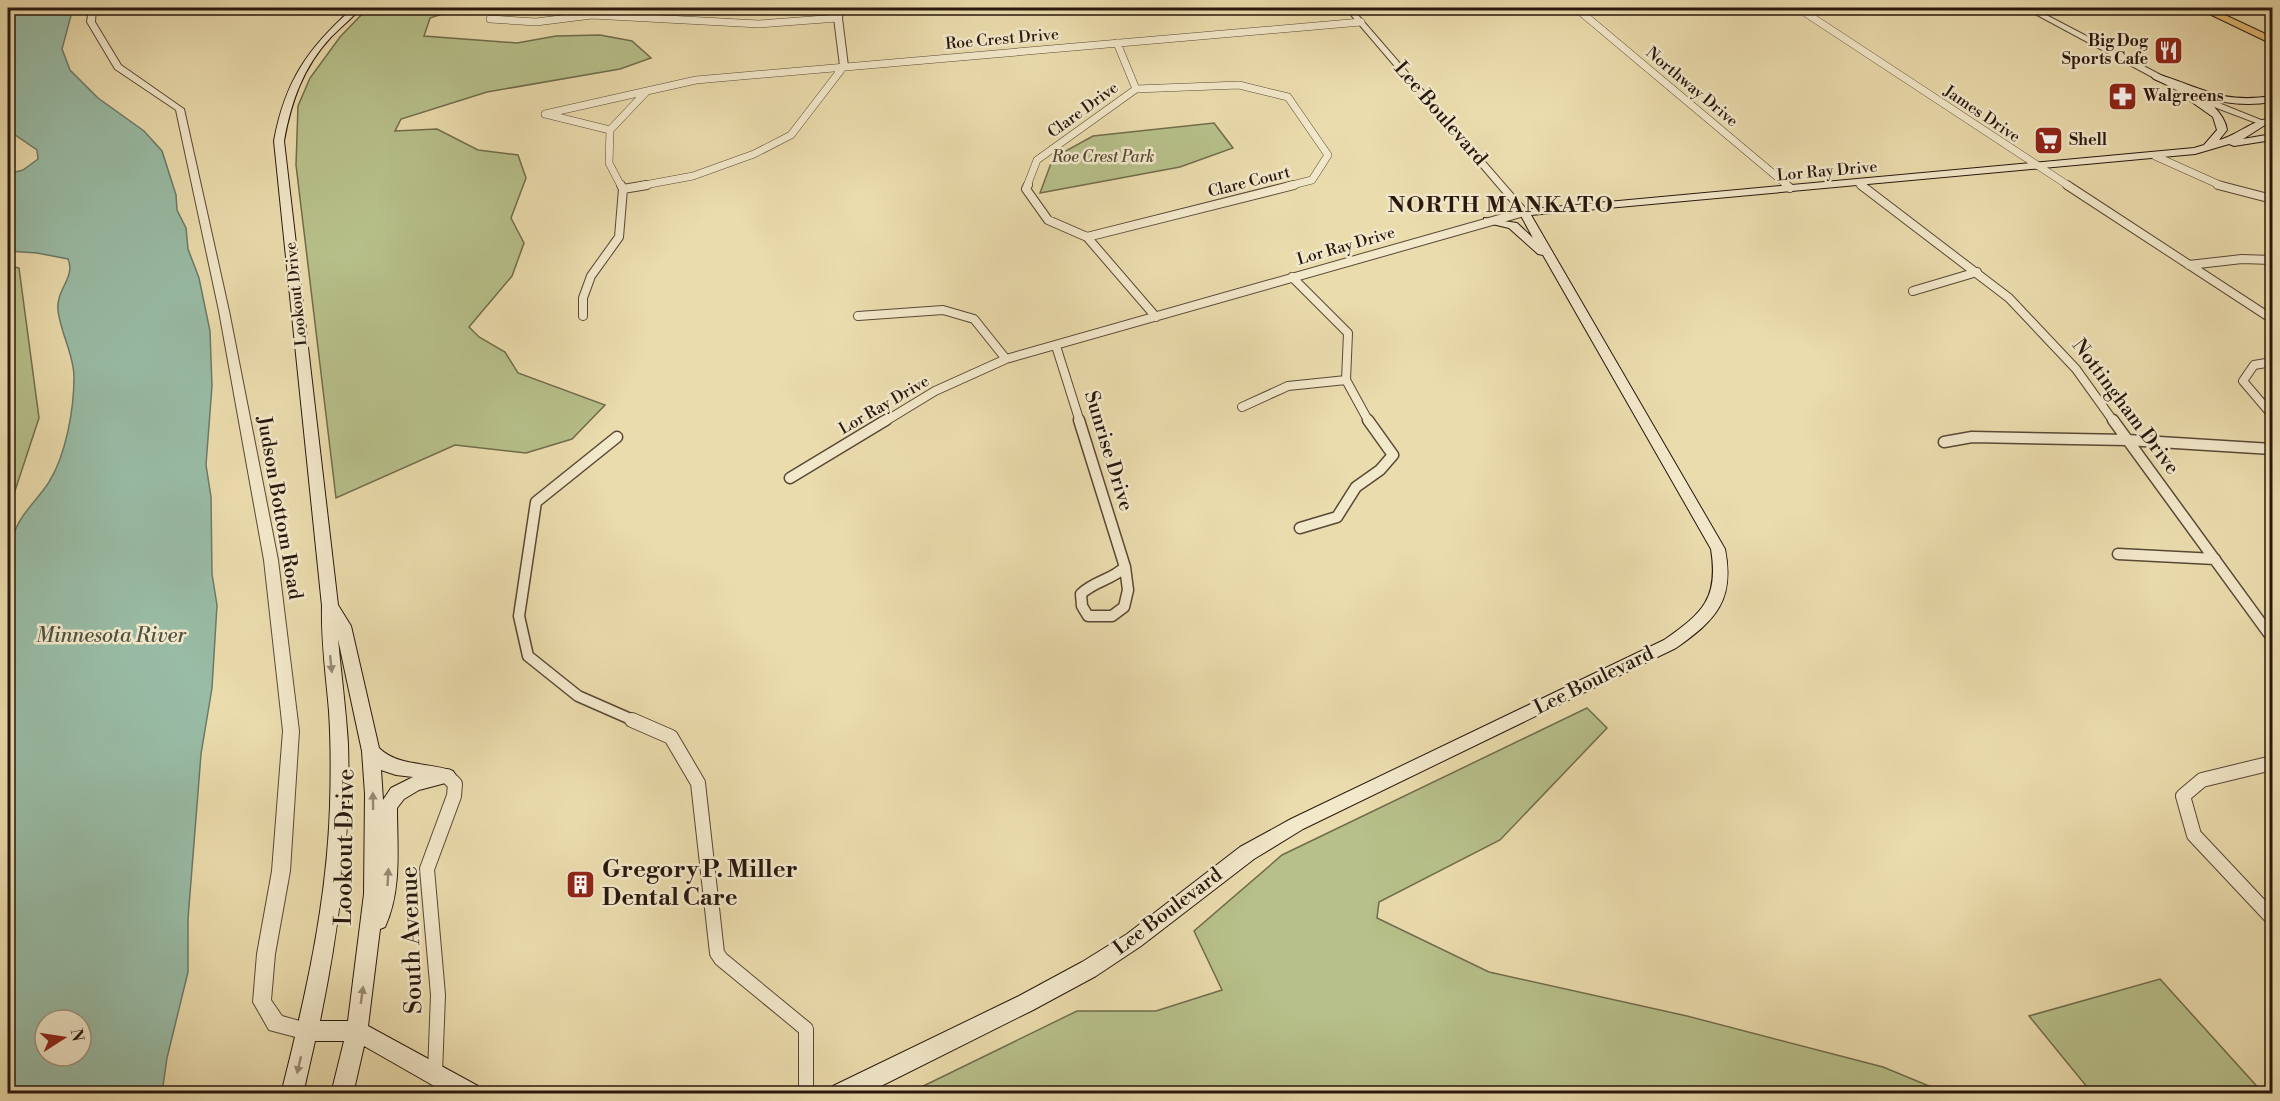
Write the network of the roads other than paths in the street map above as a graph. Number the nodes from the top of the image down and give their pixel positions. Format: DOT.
graph roads {
  1 [pos="92,8"];
  2 [pos="357,8"];
  3 [pos="582,8"];
  4 [pos="840,8"];
  5 [pos="1348,8"];
  6 [pos="1576,8"];
  7 [pos="1798,8"];
  8 [pos="2028,8"];
  9 [pos="2202,8"];
  10 [pos="592,15"];
  11 [pos="838,18"];
  12 [pos="490,19"];
  13 [pos="1361,22"];
  14 [pos="2272,41"];
  15 [pos="1118,43"];
  16 [pos="844,66"];
  17 [pos="2162,80"];
  18 [pos="1136,89"];
  19 [pos="647,91"];
  20 [pos="2272,99"];
  21 [pos="2272,104"];
  22 [pos="2269,123"];
  23 [pos="610,130"];
  24 [pos="2272,137"];
  25 [pos="2207,148"];
  26 [pos="2155,156"];
  27 [pos="2040,166"];
  28 [pos="1859,183"];
  29 [pos="623,189"];
  30 [pos="1790,189"];
  31 [pos="2272,199"];
  32 [pos="1524,212"];
  33 [pos="1488,220"];
  34 [pos="1087,237"];
  35 [pos="2272,260"];
  36 [pos="1554,265"];
  37 [pos="2189,265"];
  38 [pos="1977,272"];
  39 [pos="1292,277"];
  40 [pos="1912,291"];
  41 [pos="583,316"];
  42 [pos="858,316"];
  43 [pos="1156,317"];
  44 [pos="2272,319"];
  45 [pos="1056,346"];
  46 [pos="1006,359"];
  47 [pos="2272,362"];
  48 [pos="1346,380"];
  49 [pos="1242,406"];
  50 [pos="2272,415"];
  51 [pos="617,437"];
  52 [pos="2127,440"];
  53 [pos="1944,442"];
  54 [pos="2272,449"];
  55 [pos="790,478"];
  56 [pos="1300,528"];
  57 [pos="2118,554"];
  58 [pos="2215,559"];
  59 [pos="1125,567"];
  60 [pos="330,606"];
  61 [pos="2272,638"];
  62 [pos="371,751"];
  63 [pos="2272,763"];
  64 [pos="447,776"];
  65 [pos="2272,918"];
  66 [pos="368,954"];
  67 [pos="307,1031"];
  68 [pos="357,1031"];
  69 [pos="435,1073"];
  70 [pos="292,1094"];
  71 [pos="342,1094"];
  72 [pos="470,1094"];
  73 [pos="806,1094"];
  74 [pos="841,1094"];
  1 -- 67 [label="street, Judson Bottom Road"];
  2 -- 60 [label="main road, Lookout Drive"];
  3 -- 10 [label="street"];
  4 -- 11 [label="street"];
  5 -- 13 [label="street, Lee Boulevard"];
  6 -- 30 [label="street, Northway Drive"];
  7 -- 27 [label="street, James Drive"];
  8 -- 17 [label="street"];
  9 -- 14 [label="highway"];
  10 -- 11 [label="street"];
  10 -- 12 [label="street"];
  11 -- 16 [label="street"];
  13 -- 15 [label="street, Roe Crest Drive"];
  13 -- 32 [label="street, Lee Boulevard"];
  15 -- 16 [label="street, Roe Crest Drive"];
  15 -- 18 [label="street, Clare Drive"];
  16 -- 19 [label="street, Roe Crest Drive"];
  16 -- 29 [label="street"];
  17 -- 20 [label="main road"];
  17 -- 22 [label="street"];
  17 -- 25 [label="main road"];
  18 -- 34 [label="street, Clare Drive"];
  18 -- 34 [label="street, Clare Court"];
  19 -- 23 [label="street"];
  19 -- 23 [label="street, Roe Crest Drive"];
  21 -- 22 [label="main road, Lor Ray Drive"];
  22 -- 25 [label="main road, Lor Ray Drive"];
  23 -- 29 [label="street"];
  24 -- 25 [label="main road"];
  25 -- 26 [label="main road, Lor Ray Drive"];
  26 -- 27 [label="main road, Lor Ray Drive"];
  26 -- 31 [label="street"];
  27 -- 28 [label="main road, Lor Ray Drive"];
  27 -- 37 [label="street, James Drive"];
  28 -- 30 [label="main road, Lor Ray Drive"];
  28 -- 38 [label="street, Nottingham Drive"];
  29 -- 41 [label="street"];
  30 -- 32 [label="main road, Lor Ray Drive"];
  32 -- 33 [label="street, Lor Ray Drive"];
  32 -- 36 [label="main road, Lee Boulevard"];
  33 -- 36 [label="main road"];
  33 -- 39 [label="street, Lor Ray Drive"];
  34 -- 43 [label="street, Clare Drive"];
  35 -- 37 [label="street"];
  36 -- 74 [label="main road, Lee Boulevard"];
  37 -- 44 [label="street, James Drive"];
  38 -- 40 [label="street"];
  38 -- 52 [label="street, Nottingham Drive"];
  39 -- 43 [label="street, Lor Ray Drive"];
  39 -- 48 [label="street"];
  42 -- 46 [label="street"];
  43 -- 45 [label="street, Lor Ray Drive"];
  45 -- 46 [label="street, Lor Ray Drive"];
  45 -- 59 [label="street, Sunrise Drive"];
  46 -- 55 [label="street, Lor Ray Drive"];
  47 -- 50 [label="street"];
  48 -- 49 [label="street"];
  48 -- 56 [label="street"];
  51 -- 73 [label="street"];
  52 -- 53 [label="street"];
  52 -- 54 [label="street"];
  52 -- 58 [label="street, Nottingham Drive"];
  57 -- 58 [label="street"];
  58 -- 61 [label="street, Nottingham Drive"];
  59 -- 59 [label="street, Sunrise Drive"];
  60 -- 62 [label="main road, Lookout Drive"];
  60 -- 67 [label="main road, Lookout Drive, one-way"];
  62 -- 64 [label="main road"];
  66 -- 62 [label="main road, Lookout Drive, one-way"];
  63 -- 65 [label="street"];
  66 -- 64 [label="main road, one-way"];
  64 -- 69 [label="street, South Avenue"];
  68 -- 66 [label="main road, Lookout Drive, one-way"];
  67 -- 68 [label="main road"];
  67 -- 70 [label="main road, Lookout Drive, one-way"];
  68 -- 69 [label="main road"];
  68 -- 71 [label="main road, Lookout Drive"];
  69 -- 72 [label="main road"];
}
